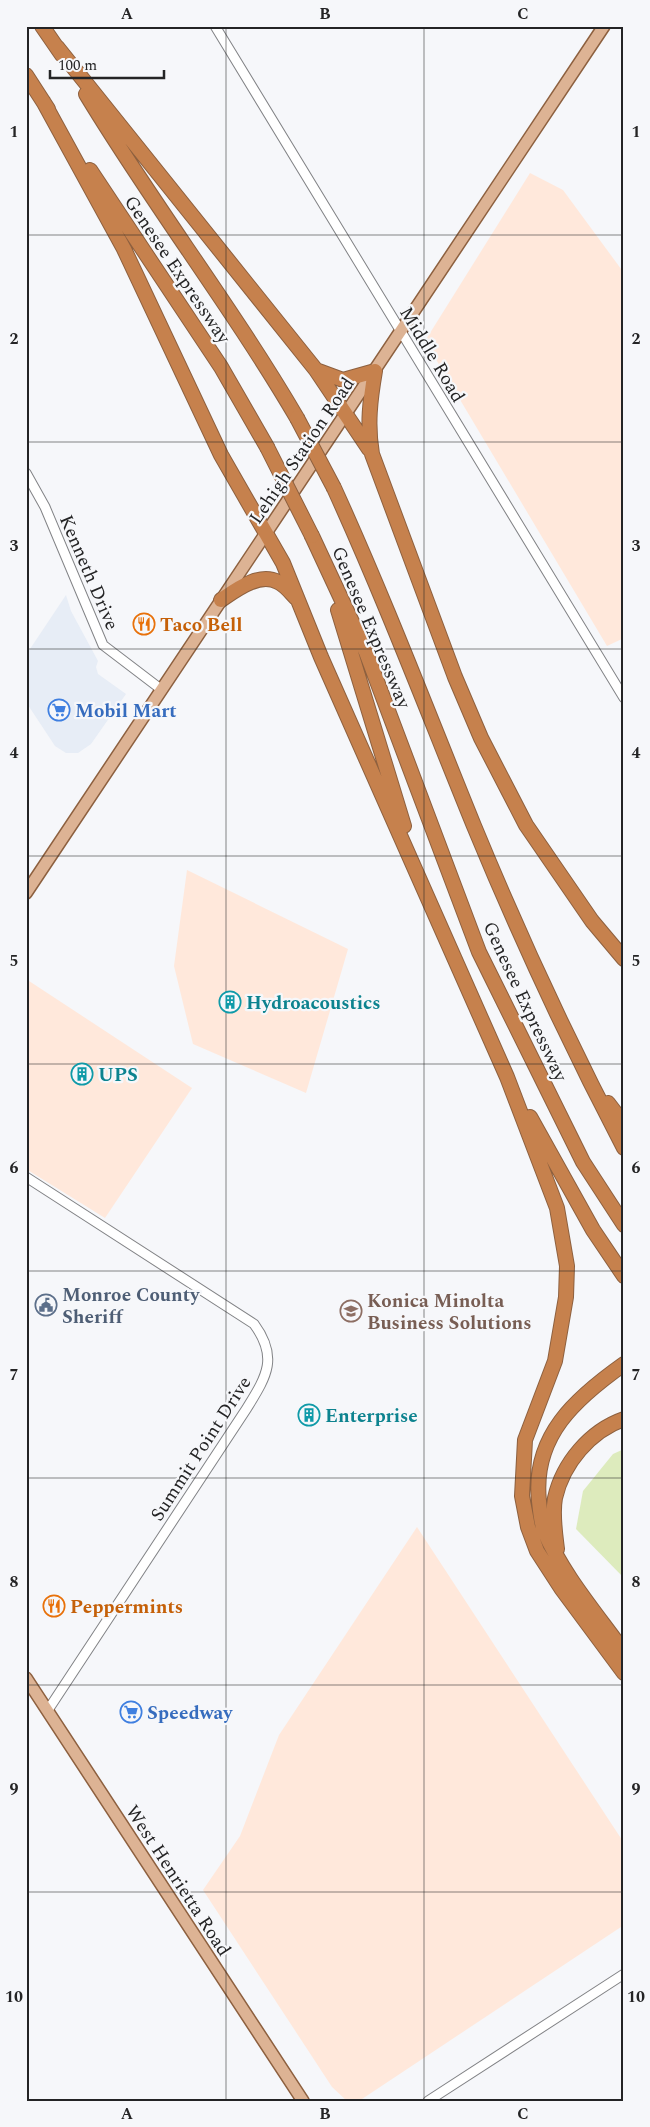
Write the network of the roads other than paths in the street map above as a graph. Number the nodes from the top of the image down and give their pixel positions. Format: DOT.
graph roads {
  1 [pos="42,26"];
  2 [pos="214,26"];
  3 [pos="604,26"];
  4 [pos="57,47"];
  5 [pos="26,75"];
  6 [pos="43,101"];
  7 [pos="400,332"];
  8 [pos="316,370"];
  9 [pos="375,371"];
  10 [pos="346,413"];
  11 [pos="372,454"];
  12 [pos="26,473"];
  13 [pos="266,532"];
  14 [pos="325,566"];
  15 [pos="221,600"];
  16 [pos="299,600"];
  17 [pos="162,690"];
  18 [pos="624,698"];
  19 [pos="423,887"];
  20 [pos="26,892"];
  21 [pos="622,958"];
  22 [pos="580,1065"];
  23 [pos="508,1077"];
  24 [pos="624,1124"];
  25 [pos="624,1148"];
  26 [pos="26,1177"];
  27 [pos="624,1225"];
  28 [pos="624,1276"];
  29 [pos="624,1354"];
  30 [pos="624,1364"];
  31 [pos="624,1419"];
  32 [pos="558,1557"];
  33 [pos="551,1574"];
  34 [pos="624,1652"];
  35 [pos="624,1672"];
  36 [pos="26,1678"];
  37 [pos="48,1710"];
  38 [pos="624,1974"];
  39 [pos="303,2101"];
  40 [pos="428,2101"];
  1 -- 4 [label="highway, Genesee Expressway"];
  2 -- 7 [label="street, Middle Road"];
  3 -- 7 [label="main road, Lehigh Station Road"];
  4 -- 8 [label="highway"];
  4 -- 22 [label="highway, Genesee Expressway, bridge"];
  5 -- 6 [label="highway, Genesee Expressway"];
  6 -- 13 [label="highway"];
  6 -- 14 [label="highway, Genesee Expressway, bridge"];
  7 -- 9 [label="main road, Lehigh Station Road"];
  7 -- 18 [label="street, Middle Road"];
  8 -- 9 [label="highway"];
  8 -- 10 [label="highway"];
  9 -- 10 [label="main road, Lehigh Station Road"];
  9 -- 11 [label="highway"];
  10 -- 11 [label="highway"];
  10 -- 13 [label="main road, Lehigh Station Road"];
  11 -- 21 [label="highway"];
  12 -- 17 [label="street, Kenneth Drive"];
  13 -- 15 [label="main road, Lehigh Station Road"];
  13 -- 16 [label="highway"];
  14 -- 19 [label="highway"];
  14 -- 27 [label="highway, Genesee Expressway"];
  15 -- 16 [label="highway"];
  15 -- 17 [label="main road, Lehigh Station Road"];
  16 -- 19 [label="highway"];
  17 -- 20 [label="main road, Lehigh Station Road"];
  19 -- 23 [label="highway"];
  22 -- 24 [label="highway"];
  22 -- 25 [label="highway, Genesee Expressway"];
  23 -- 28 [label="highway"];
  23 -- 33 [label="highway"];
  26 -- 37 [label="street, Summit Point Drive"];
  29 -- 33 [label="highway"];
  30 -- 32 [label="highway"];
  31 -- 32 [label="highway"];
  32 -- 34 [label="highway"];
  33 -- 35 [label="highway"];
  36 -- 37 [label="main road, West Henrietta Road"];
  37 -- 39 [label="main road, West Henrietta Road"];
  38 -- 40 [label="street"];
}
